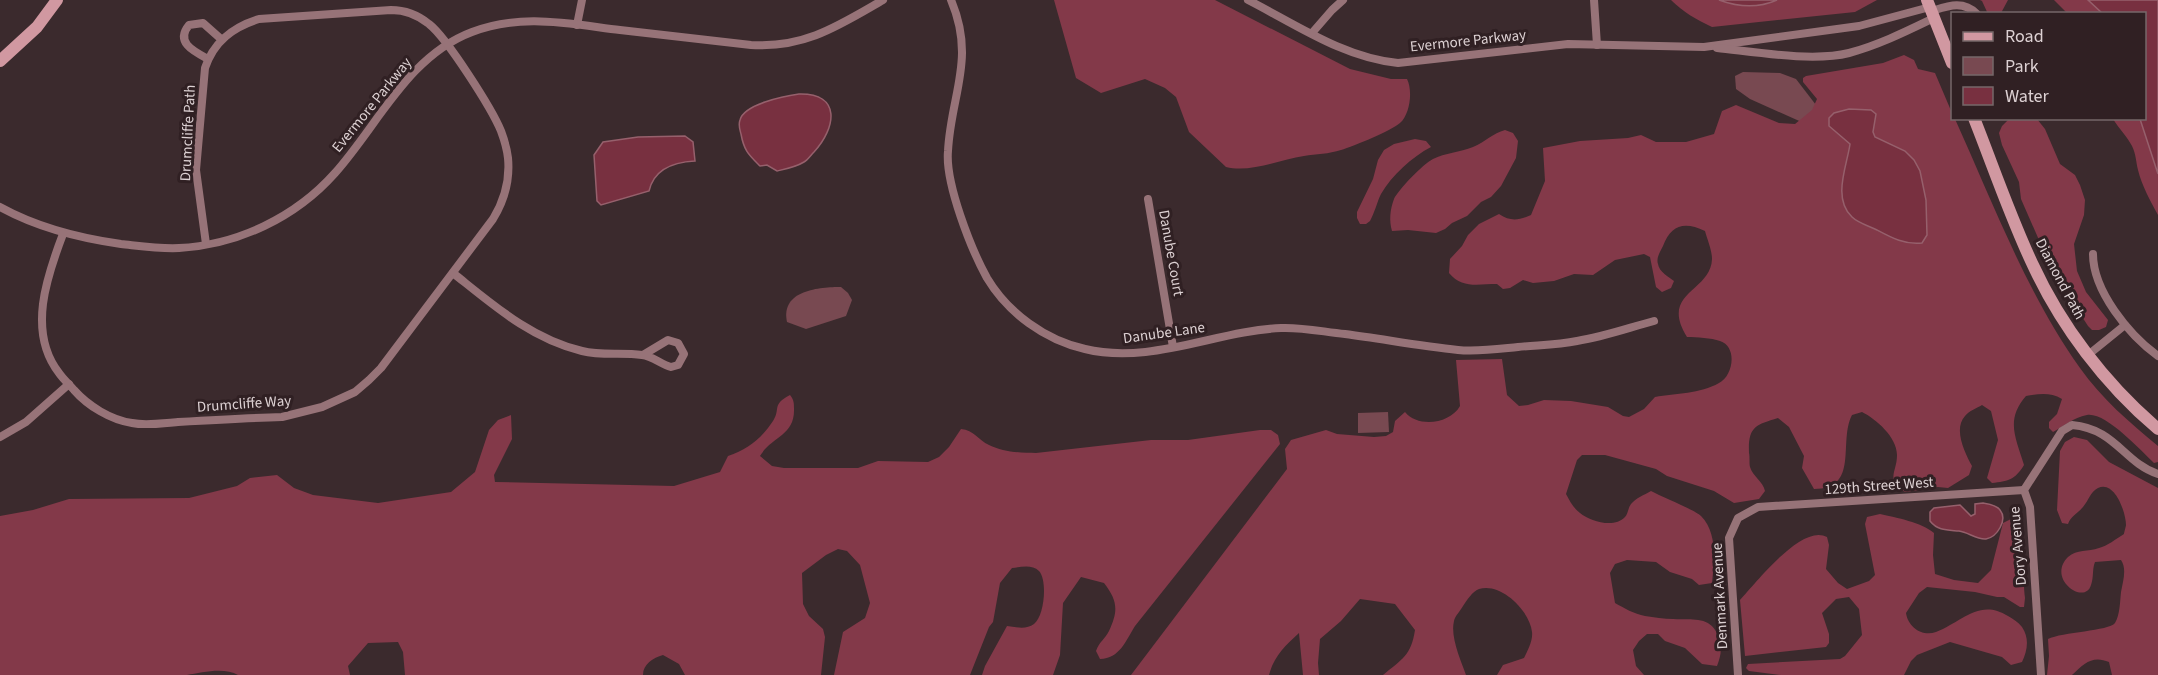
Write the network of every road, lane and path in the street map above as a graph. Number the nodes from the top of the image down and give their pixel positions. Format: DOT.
graph roads {
  1 [pos="57,0"];
  2 [pos="582,0"];
  3 [pos="883,0"];
  4 [pos="951,0"];
  5 [pos="1248,0"];
  6 [pos="1343,0"];
  7 [pos="1594,0"];
  8 [pos="1931,9"];
  9 [pos="1975,12"];
  10 [pos="578,25"];
  11 [pos="1312,33"];
  12 [pos="221,39"];
  13 [pos="447,44"];
  14 [pos="1598,45"];
  15 [pos="1704,47"];
  16 [pos="1951,58"];
  17 [pos="208,59"];
  18 [pos="0,61"];
  19 [pos="1975,120"];
  20 [pos="1148,199"];
  21 [pos="0,207"];
  22 [pos="63,234"];
  23 [pos="206,244"];
  24 [pos="2093,254"];
  25 [pos="453,273"];
  26 [pos="1654,321"];
  27 [pos="2125,325"];
  28 [pos="1173,347"];
  29 [pos="643,355"];
  30 [pos="2088,355"];
  31 [pos="2158,356"];
  32 [pos="69,384"];
  33 [pos="2158,429"];
  34 [pos="0,437"];
  35 [pos="2158,474"];
  36 [pos="2024,490"];
  37 [pos="1738,518"];
  38 [pos="1738,675"];
  39 [pos="2041,675"];
  1 -- 18 [label="street"];
  2 -- 10 [label="street"];
  3 -- 10 [label="street, Evermore Parkway"];
  4 -- 28 [label="street, Danube Lane"];
  5 -- 11 [label="street, Evermore Parkway"];
  6 -- 11 [label="street"];
  7 -- 14 [label="street"];
  8 -- 9 [label="street"];
  8 -- 15 [label="street, Evermore Parkway"];
  8 -- 15 [label="street, Evermore Parkway"];
  8 -- 16 [label="street"];
  10 -- 13 [label="street, Evermore Parkway"];
  11 -- 14 [label="street, Evermore Parkway"];
  12 -- 13 [label="street, Drumcliffe Path"];
  12 -- 17 [label="street, Drumcliffe Path"];
  12 -- 17 [label="street"];
  13 -- 23 [label="street, Evermore Parkway"];
  13 -- 25 [label="street, Drumcliffe Way"];
  14 -- 15 [label="street, Evermore Parkway"];
  17 -- 23 [label="street, Drumcliffe Path"];
  19 -- 30 [label="street, Diamond Path"];
  20 -- 28 [label="street, Danube Court"];
  21 -- 22 [label="street, Evermore Parkway"];
  22 -- 23 [label="street, Evermore Parkway"];
  22 -- 32 [label="street, Drumcliffe Way"];
  24 -- 27 [label="street"];
  25 -- 29 [label="street"];
  25 -- 32 [label="street, Drumcliffe Way"];
  26 -- 28 [label="street, Danube Lane"];
  27 -- 30 [label="street"];
  27 -- 31 [label="street"];
  29 -- 29 [label="street"];
  30 -- 33 [label="street, Diamond Path"];
  32 -- 34 [label="street"];
  35 -- 36 [label="street, Dory Avenue"];
  36 -- 37 [label="street, 129th Street West"];
  36 -- 39 [label="street, Dory Avenue"];
  37 -- 38 [label="street, Denmark Avenue"];
}
